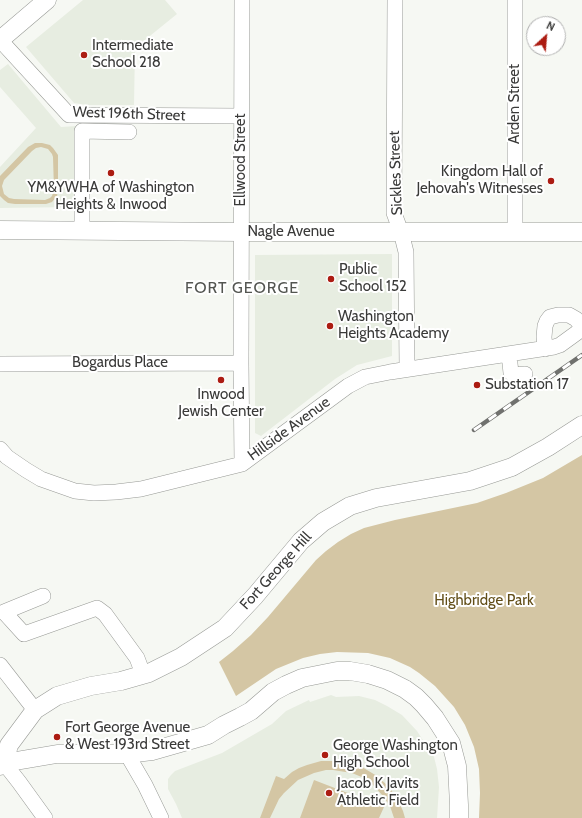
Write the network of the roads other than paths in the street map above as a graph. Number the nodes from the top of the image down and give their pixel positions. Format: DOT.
graph roads {
  1 [pos="47,0"];
  2 [pos="242,0"];
  3 [pos="395,0"];
  4 [pos="515,0"];
  5 [pos="0,40"];
  6 [pos="241,116"];
  7 [pos="129,132"];
  8 [pos="0,230"];
  9 [pos="82,231"];
  10 [pos="241,232"];
  11 [pos="401,232"];
  12 [pos="515,232"];
  13 [pos="582,232"];
  14 [pos="582,326"];
  15 [pos="582,329"];
  16 [pos="545,349"];
  17 [pos="509,354"];
  18 [pos="241,363"];
  19 [pos="0,364"];
  20 [pos="407,369"];
  21 [pos="525,374"];
  22 [pos="582,425"];
  23 [pos="0,449"];
  24 [pos="242,464"];
  25 [pos="43,596"];
  26 [pos="2,613"];
  27 [pos="0,665"];
  28 [pos="143,674"];
  29 [pos="35,710"];
  30 [pos="127,754"];
  31 [pos="2,764"];
  32 [pos="45,818"];
  33 [pos="161,818"];
  34 [pos="459,818"];
  1 -- 5 [label="main road"];
  2 -- 6 [label="street, Ellwood Street"];
  3 -- 11 [label="street, Sickles Street"];
  4 -- 12 [label="street, Arden Street"];
  5 -- 6 [label="street, West 196th Street"];
  6 -- 10 [label="street, Ellwood Street"];
  7 -- 9 [label="street"];
  8 -- 9 [label="main road, Nagle Avenue"];
  9 -- 10 [label="main road, Nagle Avenue"];
  10 -- 11 [label="main road, Nagle Avenue"];
  10 -- 18 [label="street, Ellwood Street"];
  11 -- 12 [label="main road, Nagle Avenue"];
  11 -- 20 [label="street, Sickles Street"];
  12 -- 13 [label="main road, Nagle Avenue"];
  14 -- 16 [label="street"];
  15 -- 16 [label="street, Hillside Avenue"];
  16 -- 17 [label="street, Hillside Avenue"];
  17 -- 20 [label="street, Hillside Avenue"];
  17 -- 21 [label="street"];
  18 -- 19 [label="street, Bogardus Place"];
  18 -- 24 [label="street, Ellwood Street"];
  20 -- 24 [label="street, Hillside Avenue"];
  22 -- 28 [label="main road, Fort George Hill"];
  23 -- 24 [label="street, Hillside Avenue"];
  25 -- 26 [label="street"];
  26 -- 28 [label="street"];
  27 -- 29 [label="street"];
  28 -- 29 [label="main road, Fort George Hill"];
  29 -- 31 [label="main road, Fort George Hill"];
  30 -- 31 [label="main road"];
  30 -- 33 [label="street"];
  30 -- 34 [label="main road"];
  31 -- 32 [label="street"];
}
